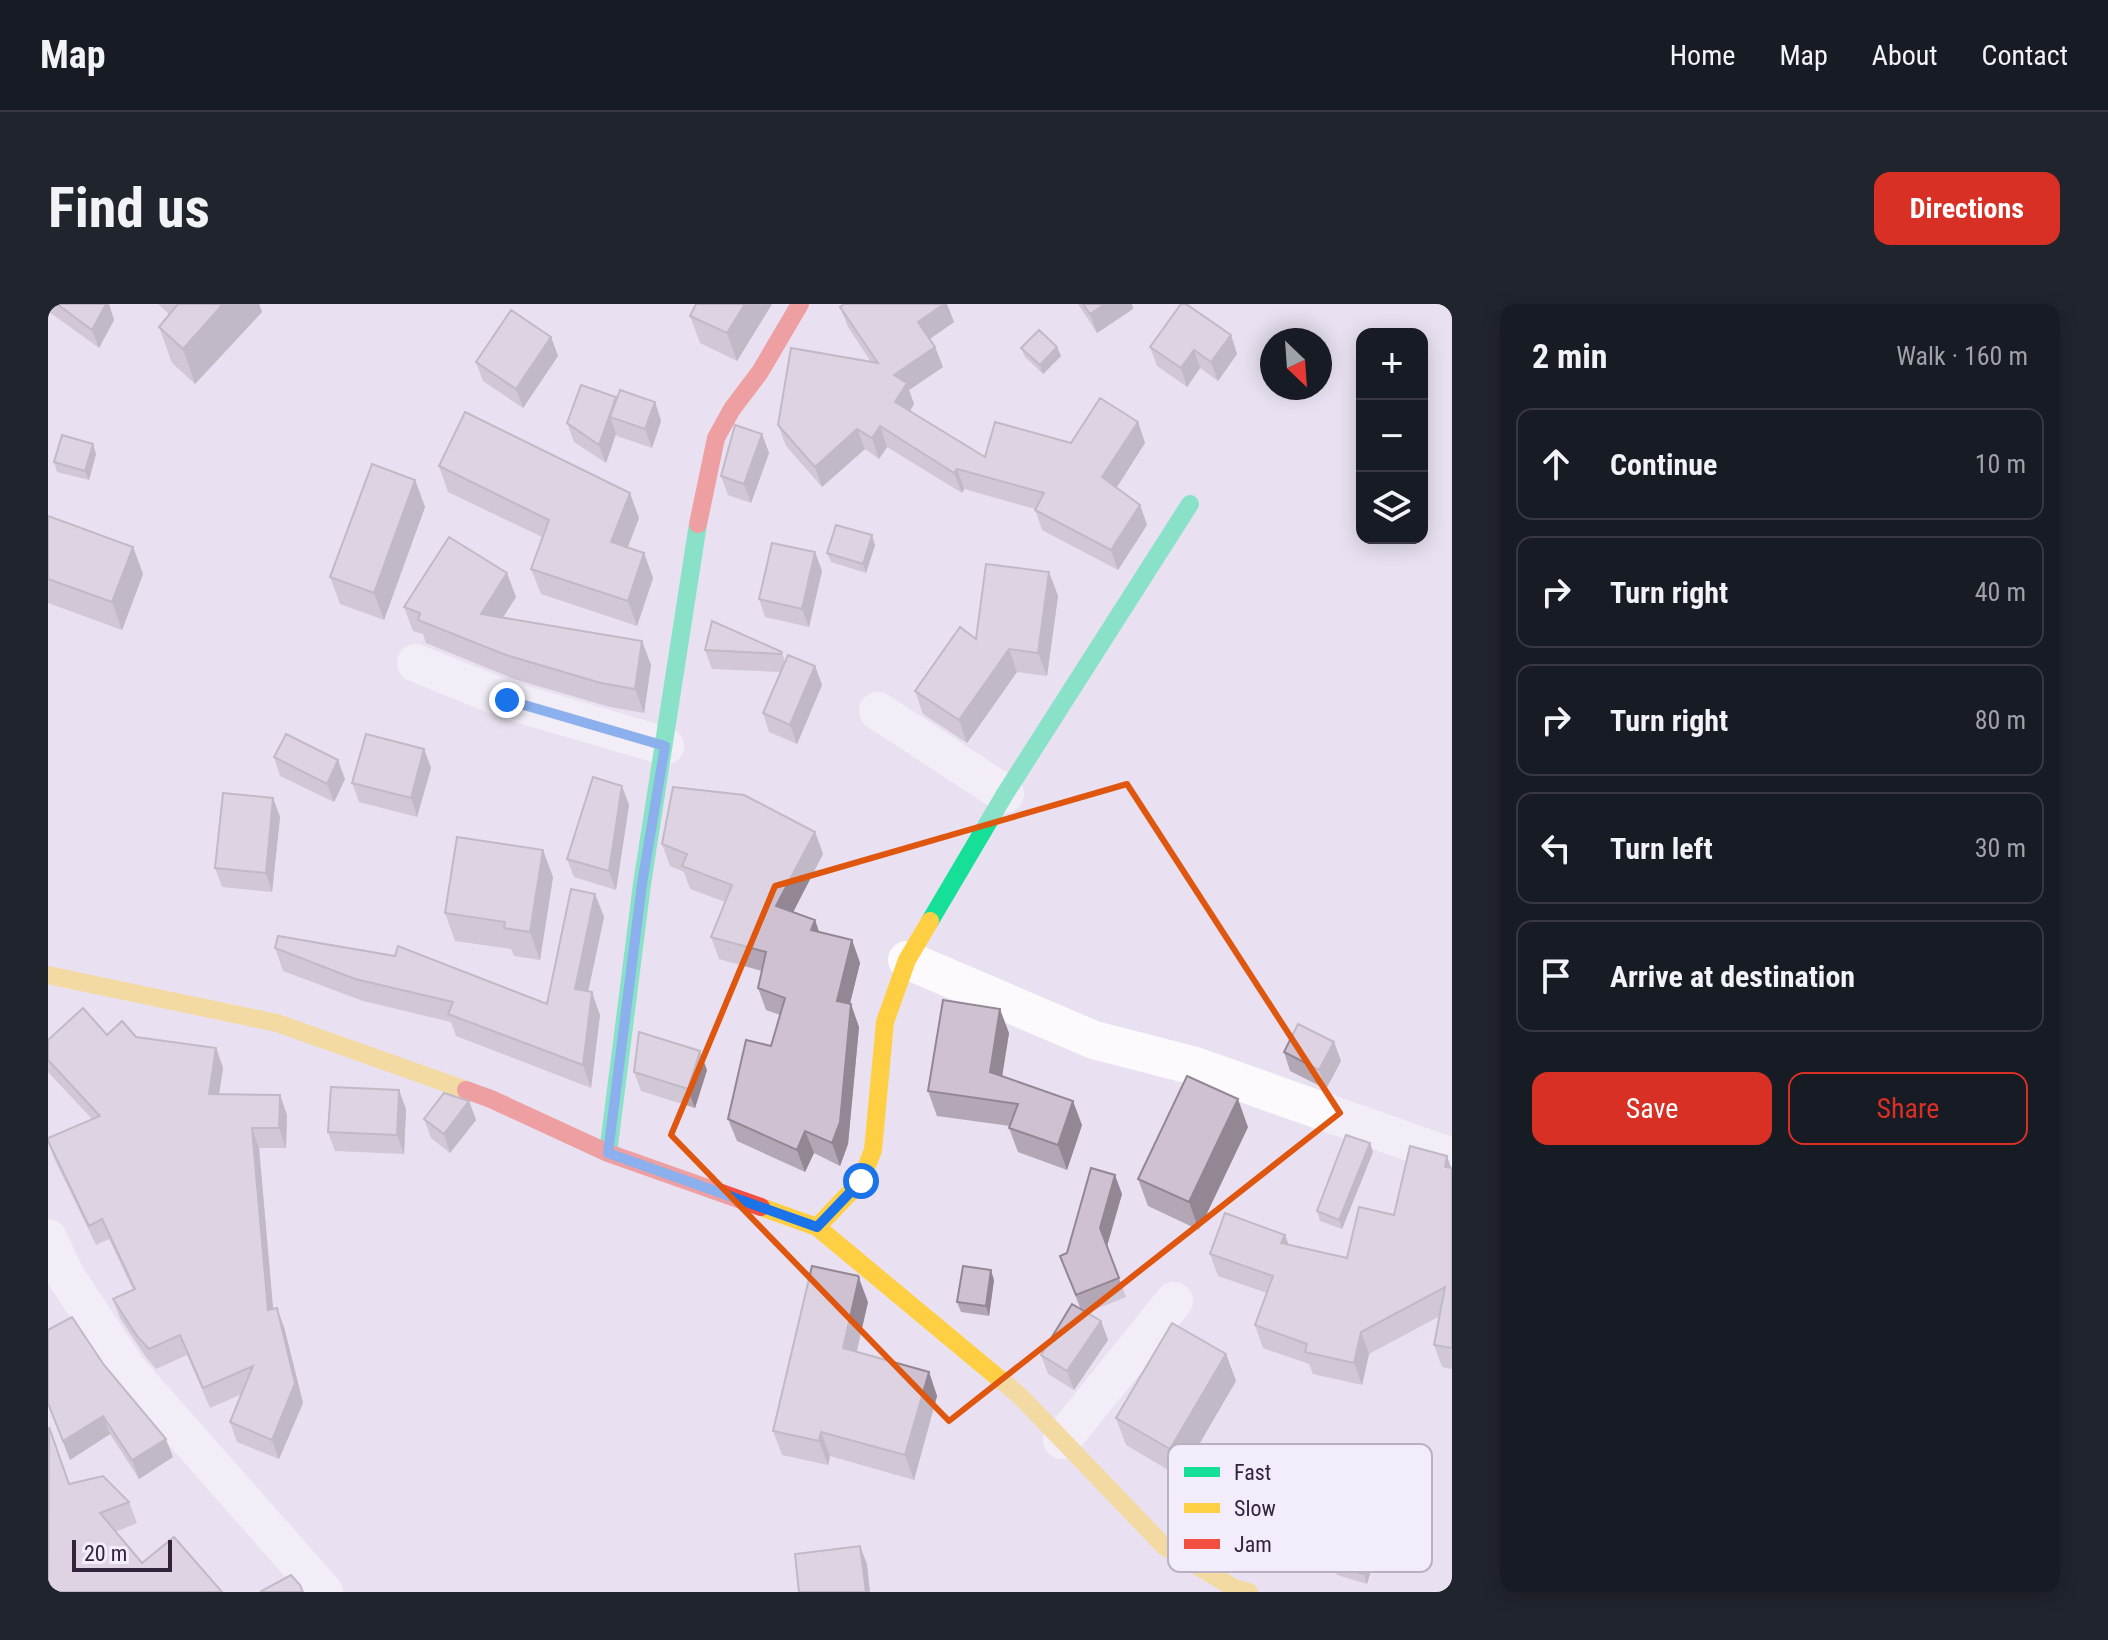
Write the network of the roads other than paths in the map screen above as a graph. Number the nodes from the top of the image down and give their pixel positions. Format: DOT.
graph roads {
  1 [pos="800,304"];
  2 [pos="1190,504"];
  3 [pos="416,663"];
  4 [pos="878,711"];
  5 [pos="665,746"];
  6 [pos="1005,794"];
  7 [pos="907,960"];
  8 [pos="48,975"];
  9 [pos="608,1153"];
  10 [pos="1452,1157"];
  11 [pos="817,1227"];
  12 [pos="48,1238"];
  13 [pos="56,1281"];
  14 [pos="1174,1301"];
  15 [pos="1062,1440"];
  16 [pos="1168,1548"];
  17 [pos="1207,1572"];
  18 [pos="1239,1591"];
  19 [pos="324,1592"];
  1 -- 5 [label="street"];
  2 -- 6 [label="street"];
  3 -- 5 [label="street"];
  4 -- 6 [label="street"];
  5 -- 9 [label="street"];
  6 -- 7 [label="street"];
  7 -- 10 [label="street"];
  7 -- 11 [label="street"];
  8 -- 9 [label="street"];
  9 -- 11 [label="street"];
  11 -- 15 [label="street"];
  12 -- 13 [label="street"];
  13 -- 19 [label="street"];
  14 -- 15 [label="street"];
  15 -- 16 [label="street"];
  17 -- 18 [label="street"];
}
